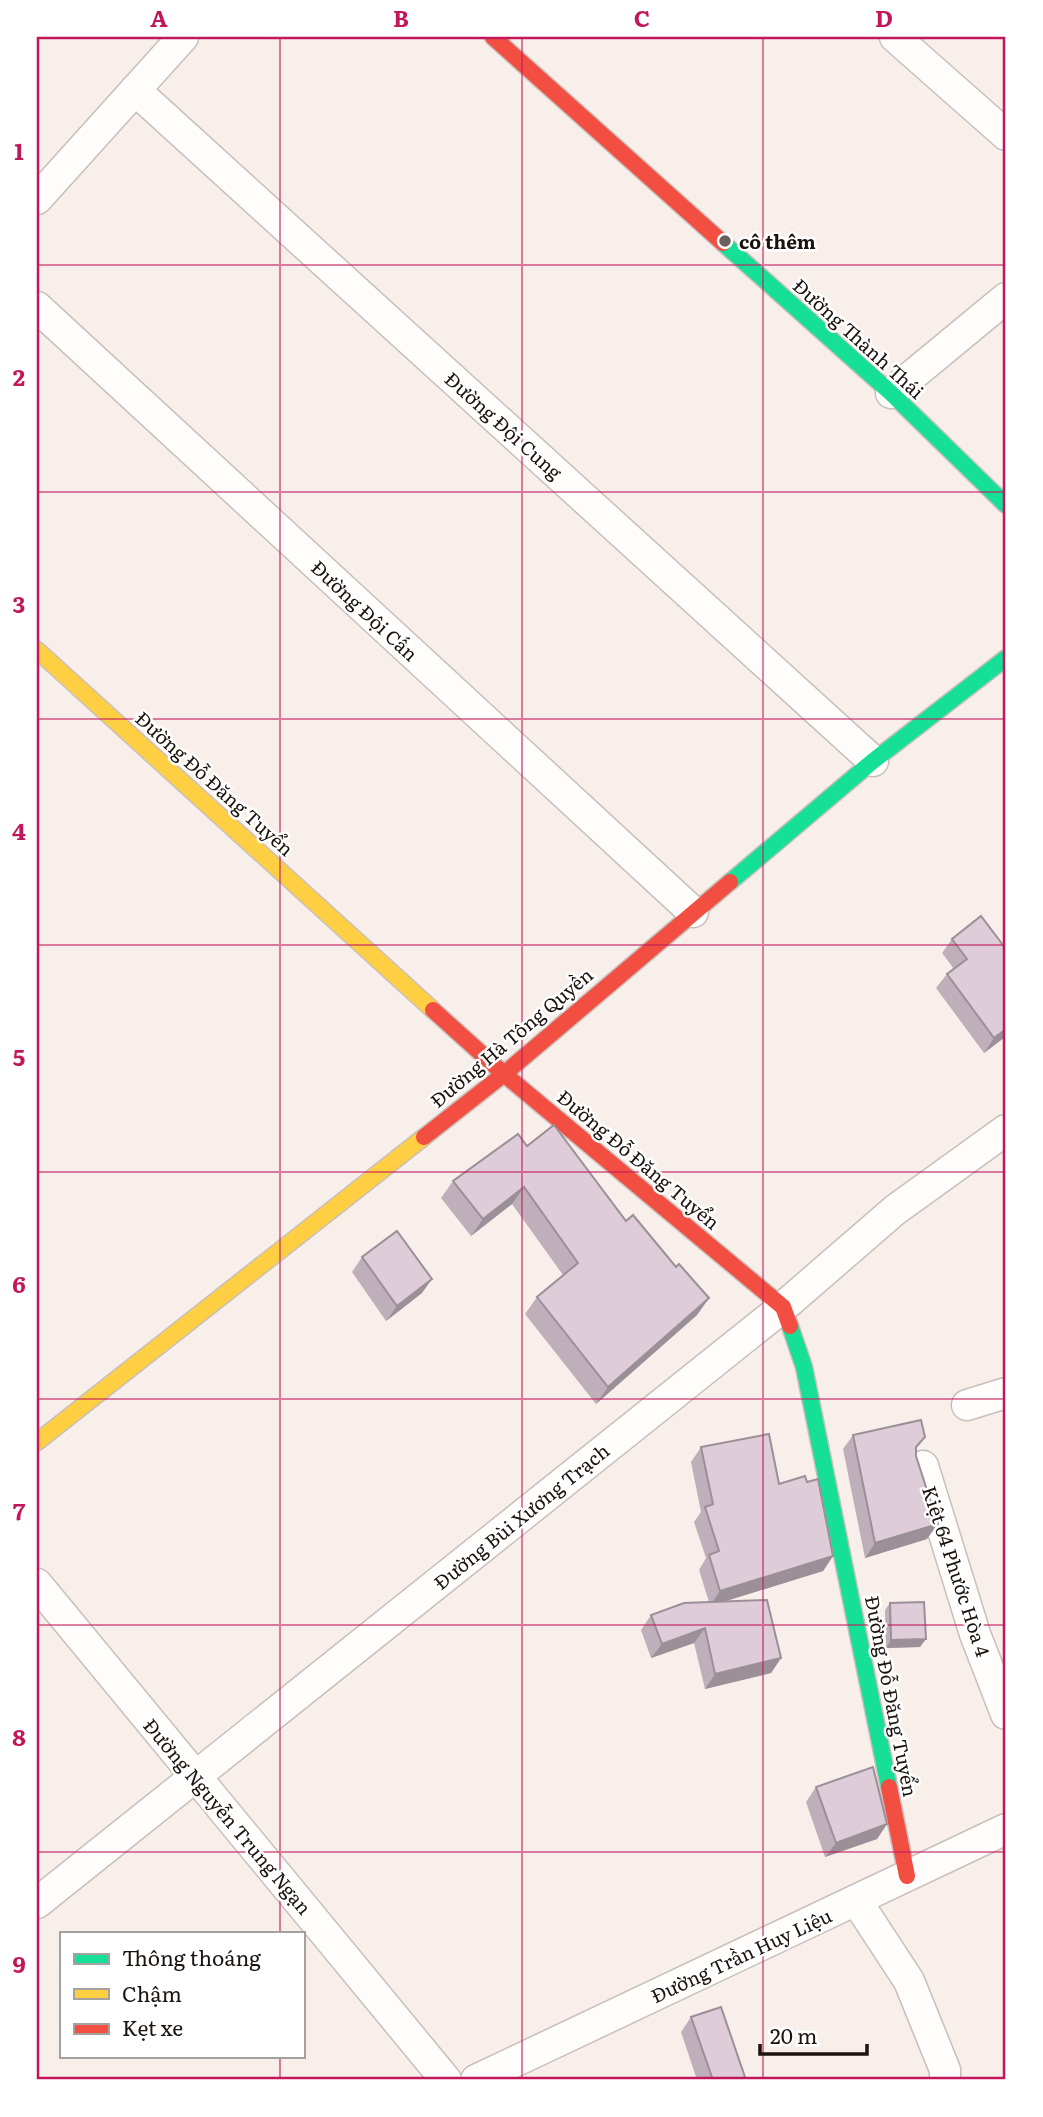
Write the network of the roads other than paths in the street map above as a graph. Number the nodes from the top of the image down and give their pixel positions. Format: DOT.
graph roads {
  1 [pos="183,37"];
  2 [pos="493,37"];
  3 [pos="895,37"];
  4 [pos="135,90"];
  5 [pos="1006,135"];
  6 [pos="37,199"];
  7 [pos="1006,298"];
  8 [pos="37,307"];
  9 [pos="891,393"];
  10 [pos="1006,505"];
  11 [pos="37,650"];
  12 [pos="1006,658"];
  13 [pos="873,761"];
  14 [pos="693,912"];
  15 [pos="504,1073"];
  16 [pos="1006,1130"];
  17 [pos="783,1307"];
  18 [pos="1006,1393"];
  19 [pos="967,1405"];
  20 [pos="37,1442"];
  21 [pos="923,1466"];
  22 [pos="37,1584"];
  23 [pos="1006,1714"];
  24 [pos="196,1778"];
  25 [pos="1006,1829"];
  26 [pos="907,1876"];
  27 [pos="856,1900"];
  28 [pos="37,1903"];
  29 [pos="446,2080"];
  30 [pos="475,2080"];
  31 [pos="944,2080"];
  1 -- 4 [label="street"];
  2 -- 9 [label="street, Đường Thành Thái"];
  3 -- 5 [label="street"];
  4 -- 6 [label="street"];
  4 -- 13 [label="street, Đường Đội Cung"];
  7 -- 9 [label="street"];
  8 -- 14 [label="street, Đường Đội Cấn"];
  9 -- 10 [label="street, Đường Thành Thái"];
  11 -- 15 [label="street, Đường Đỗ Đăng Tuyển"];
  12 -- 13 [label="street, Đường Hà Tông Quyền"];
  13 -- 14 [label="street, Đường Hà Tông Quyền"];
  14 -- 15 [label="street, Đường Hà Tông Quyền"];
  15 -- 17 [label="street, Đường Đỗ Đăng Tuyển"];
  15 -- 20 [label="street, Đường Hà Tông Quyền"];
  16 -- 17 [label="street, Đường Bùi Xương Trạch"];
  17 -- 24 [label="street, Đường Bùi Xương Trạch"];
  17 -- 26 [label="street, Đường Đỗ Đăng Tuyển"];
  18 -- 19 [label="street"];
  21 -- 23 [label="street, Kiệt 64 Phước Hòa 4"];
  22 -- 24 [label="street, Đường Nguyễn Trung Ngạn"];
  24 -- 28 [label="street, Đường Bùi Xương Trạch"];
  24 -- 29 [label="street, Đường Nguyễn Trung Ngạn"];
  25 -- 26 [label="street, Đường Trần Huy Liệu"];
  26 -- 27 [label="street, Đường Trần Huy Liệu"];
  27 -- 30 [label="street, Đường Trần Huy Liệu"];
  27 -- 31 [label="street"];
}
